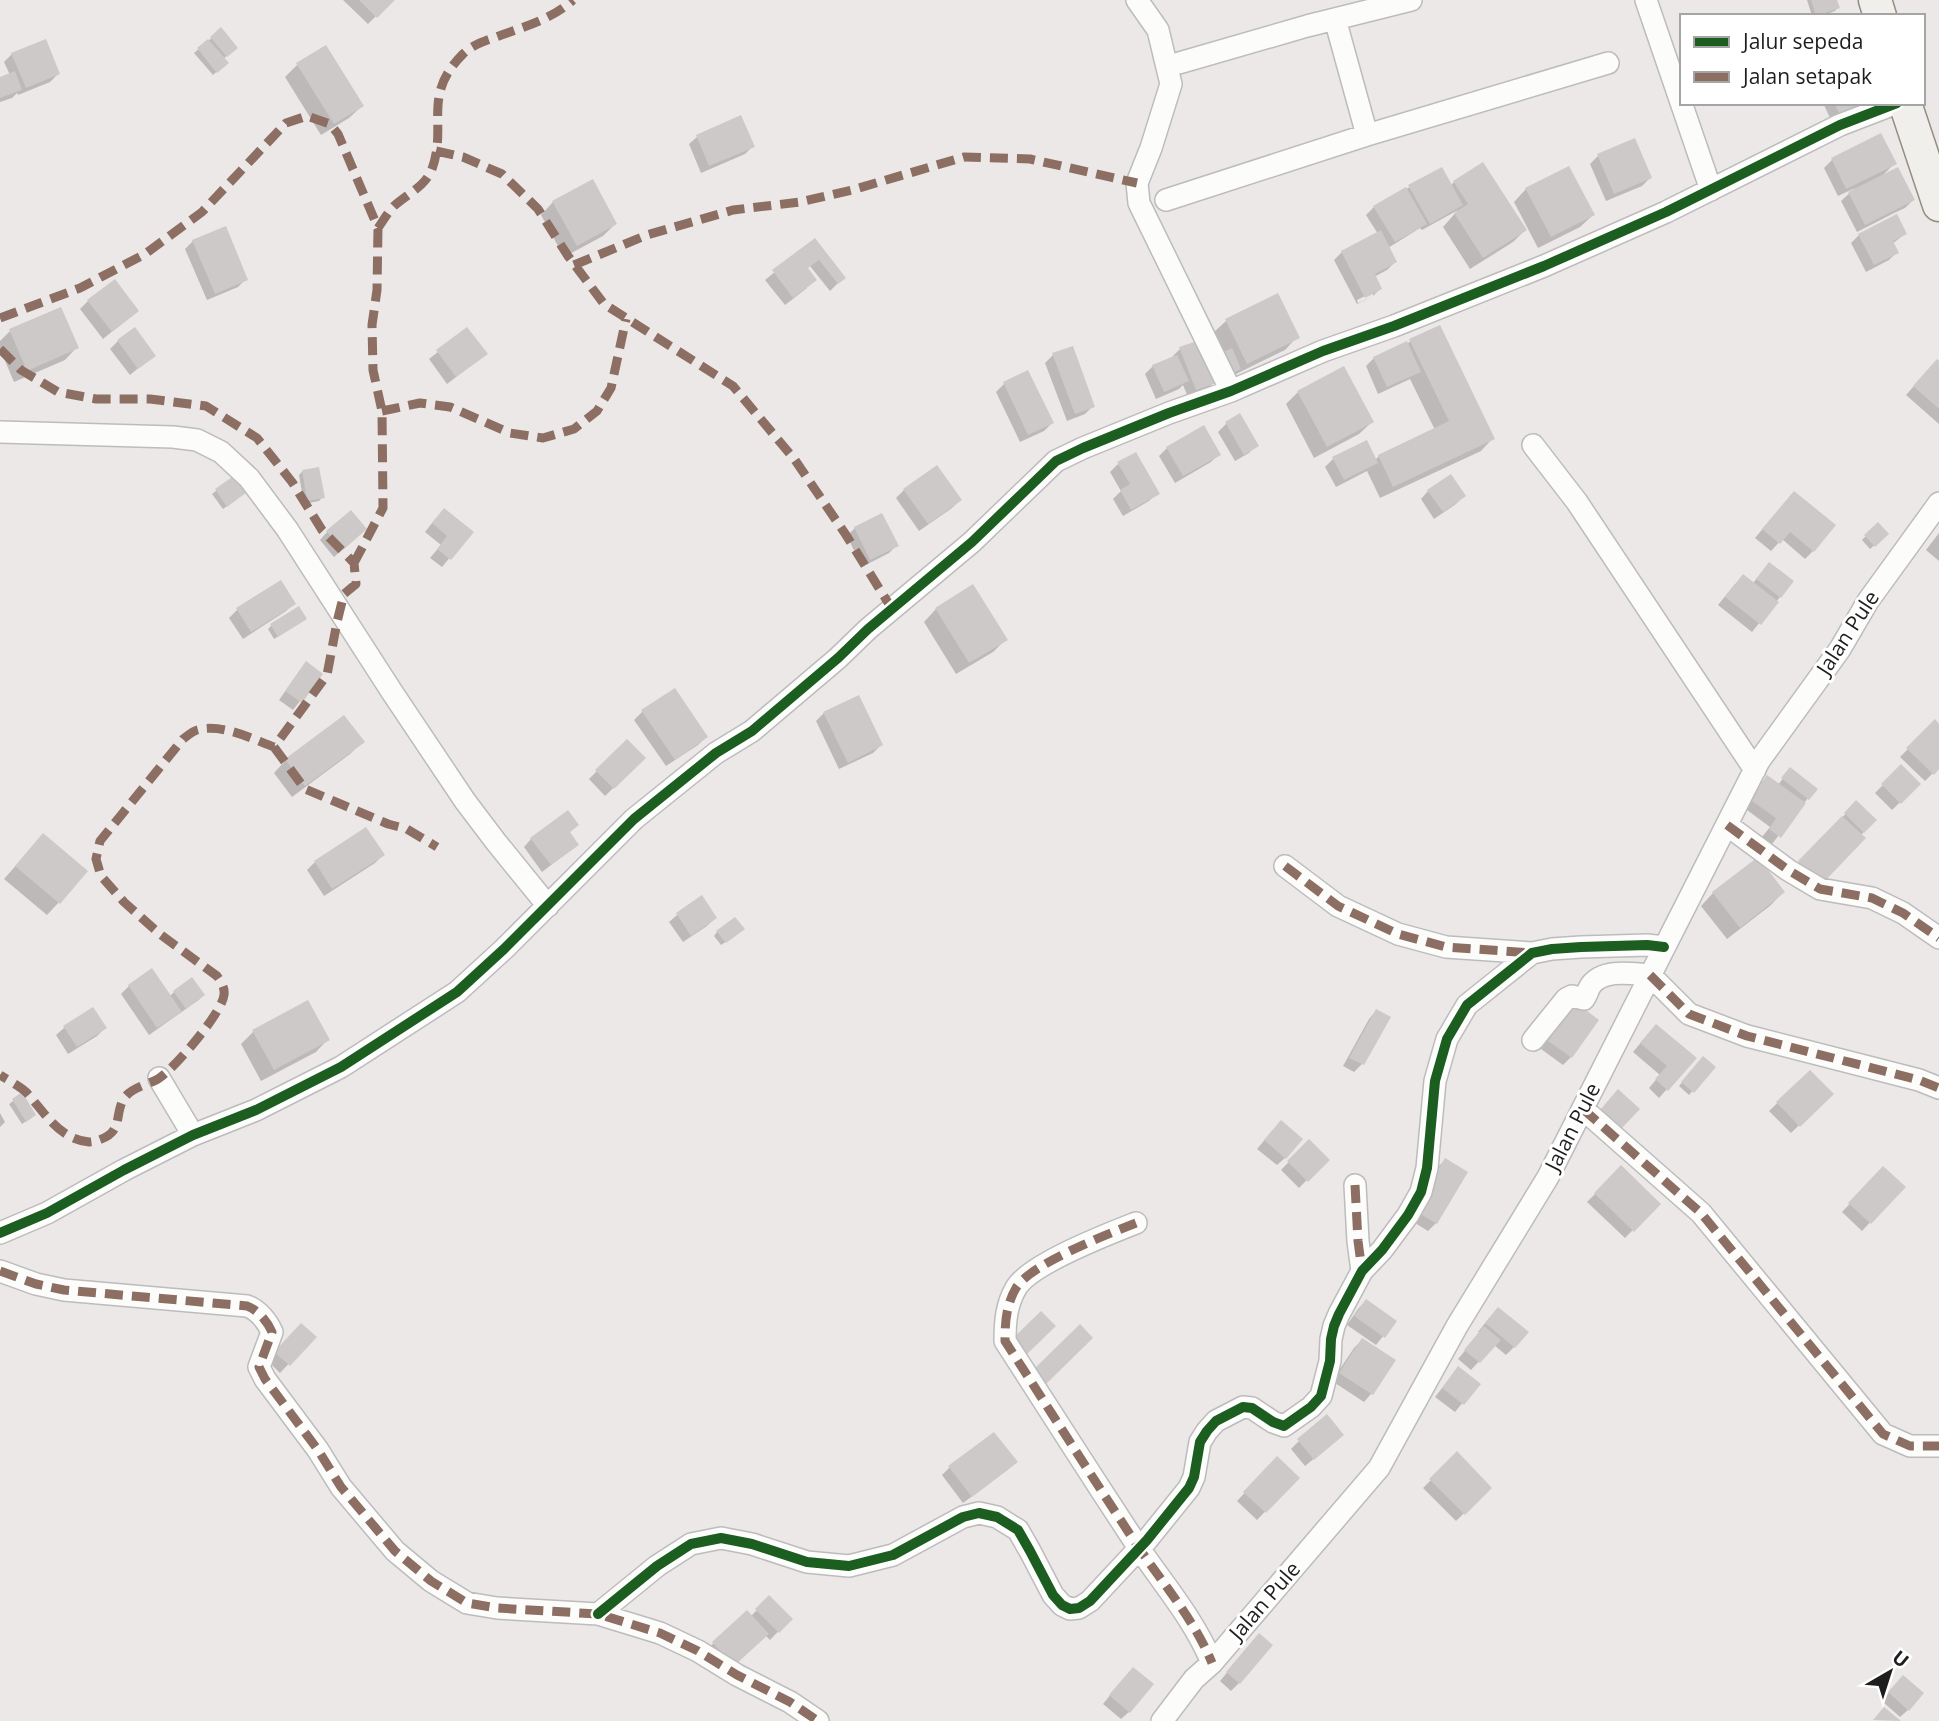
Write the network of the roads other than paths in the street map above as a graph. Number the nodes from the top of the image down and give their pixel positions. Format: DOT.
graph roads {
  1 [pos="1138,0"];
  2 [pos="1411,0"];
  3 [pos="1646,0"];
  4 [pos="1335,19"];
  5 [pos="1179,63"];
  6 [pos="1608,63"];
  7 [pos="1680,99"];
  8 [pos="1682,105"];
  9 [pos="1892,105"];
  10 [pos="1906,105"];
  11 [pos="1367,135"];
  12 [pos="1711,190"];
  13 [pos="1166,200"];
  14 [pos="1939,205"];
  15 [pos="1231,391"];
  16 [pos="0,432"];
  17 [pos="1533,445"];
  18 [pos="1939,503"];
  19 [pos="1755,770"];
  20 [pos="1727,825"];
  21 [pos="1285,866"];
  22 [pos="548,906"];
  23 [pos="1939,938"];
  24 [pos="1664,947"];
  25 [pos="1532,953"];
  26 [pos="1650,975"];
  27 [pos="1533,1041"];
  28 [pos="159,1078"];
  29 [pos="1939,1088"];
  30 [pos="1583,1109"];
  31 [pos="193,1135"];
  32 [pos="1355,1185"];
  33 [pos="1136,1223"];
  34 [pos="0,1233"];
  35 [pos="0,1271"];
  36 [pos="1362,1271"];
  37 [pos="1939,1446"];
  38 [pos="1139,1548"];
  39 [pos="598,1614"];
  40 [pos="1212,1663"];
  41 [pos="818,1721"];
  42 [pos="1163,1721"];
  1 -- 15 [label="street"];
  2 -- 4 [label="street"];
  3 -- 7 [label="street"];
  4 -- 5 [label="street"];
  4 -- 11 [label="street"];
  6 -- 11 [label="street"];
  8 -- 12 [label="street"];
  9 -- 12 [label="street"];
  10 -- 14 [label="main road"];
  11 -- 13 [label="street"];
  12 -- 15 [label="street"];
  15 -- 22 [label="street"];
  16 -- 22 [label="street"];
  17 -- 19 [label="street"];
  18 -- 19 [label="street, Jalan Pule"];
  19 -- 20 [label="street, Jalan Pule"];
  20 -- 23 [label="street"];
  20 -- 24 [label="street, Jalan Pule"];
  21 -- 25 [label="street"];
  22 -- 31 [label="street"];
  24 -- 25 [label="street"];
  24 -- 26 [label="street, Jalan Pule"];
  25 -- 36 [label="street"];
  26 -- 27 [label="street"];
  26 -- 29 [label="street"];
  26 -- 30 [label="street, Jalan Pule"];
  28 -- 31 [label="street"];
  30 -- 37 [label="street"];
  30 -- 40 [label="street, Jalan Pule"];
  31 -- 34 [label="street"];
  32 -- 36 [label="street"];
  33 -- 38 [label="street"];
  35 -- 39 [label="street"];
  36 -- 38 [label="street"];
  38 -- 39 [label="street"];
  38 -- 40 [label="street"];
  39 -- 41 [label="street"];
  40 -- 42 [label="street, Jalan Pule"];
}
